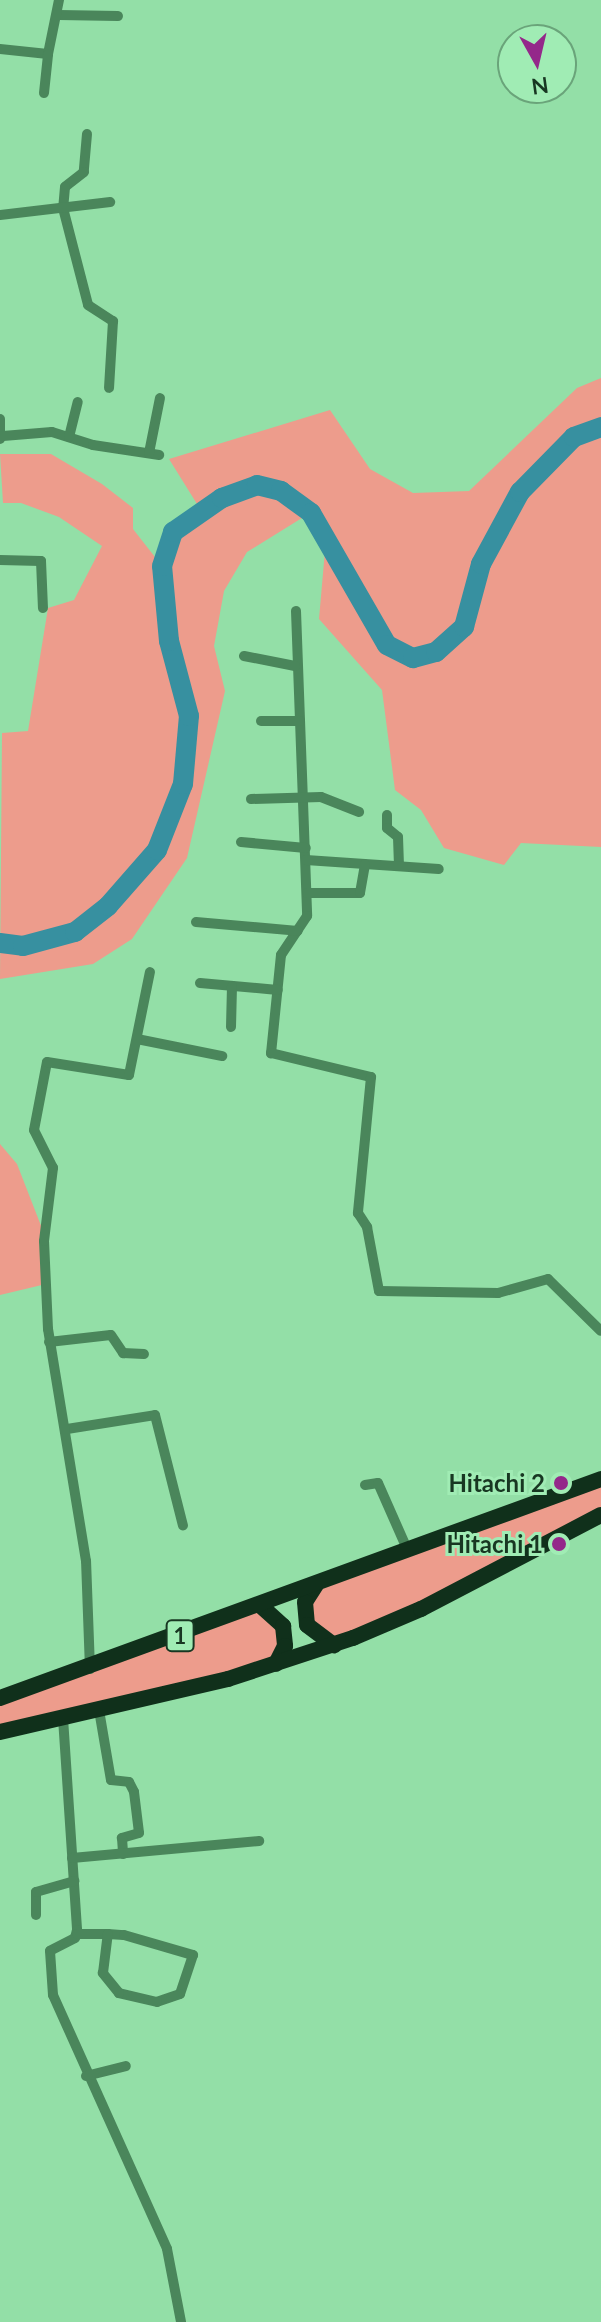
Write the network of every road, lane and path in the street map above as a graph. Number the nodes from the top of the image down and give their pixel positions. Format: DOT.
graph roads {
  1 [pos="59,0"];
  2 [pos="59,15"];
  3 [pos="118,16"];
  4 [pos="0,49"];
  5 [pos="48,54"];
  6 [pos="44,93"];
  7 [pos="87,134"];
  8 [pos="110,202"];
  9 [pos="63,208"];
  10 [pos="0,215"];
  11 [pos="109,388"];
  12 [pos="160,398"];
  13 [pos="78,402"];
  14 [pos="0,419"];
  15 [pos="69,437"];
  16 [pos="1,438"];
  17 [pos="0,560"];
  18 [pos="43,608"];
  19 [pos="296,611"];
  20 [pos="244,656"];
  21 [pos="295,666"];
  22 [pos="261,721"];
  23 [pos="300,721"];
  24 [pos="303,798"];
  25 [pos="251,799"];
  26 [pos="359,812"];
  27 [pos="387,815"];
  28 [pos="241,842"];
  29 [pos="306,848"];
  30 [pos="306,860"];
  31 [pos="365,864"];
  32 [pos="399,866"];
  33 [pos="439,869"];
  34 [pos="307,893"];
  35 [pos="196,922"];
  36 [pos="298,931"];
  37 [pos="150,972"];
  38 [pos="200,983"];
  39 [pos="232,986"];
  40 [pos="278,990"];
  41 [pos="231,1027"];
  42 [pos="137,1039"];
  43 [pos="222,1056"];
  44 [pos="601,1331"];
  45 [pos="49,1342"];
  46 [pos="144,1354"];
  47 [pos="67,1429"];
  48 [pos="601,1479"];
  49 [pos="365,1485"];
  50 [pos="601,1515"];
  51 [pos="183,1526"];
  52 [pos="408,1551"];
  53 [pos="317,1584"];
  54 [pos="261,1606"];
  55 [pos="334,1645"];
  56 [pos="276,1664"];
  57 [pos="90,1669"];
  58 [pos="0,1698"];
  59 [pos="99,1710"];
  60 [pos="63,1718"];
  61 [pos="0,1732"];
  62 [pos="259,1841"];
  63 [pos="123,1854"];
  64 [pos="72,1858"];
  65 [pos="74,1881"];
  66 [pos="36,1915"];
  67 [pos="77,1934"];
  68 [pos="108,1934"];
  69 [pos="126,2066"];
  70 [pos="86,2076"];
  71 [pos="181,2322"];
  1 -- 2 [label="street"];
  2 -- 3 [label="street"];
  2 -- 5 [label="street"];
  4 -- 5 [label="street"];
  5 -- 6 [label="street"];
  7 -- 9 [label="street"];
  8 -- 9 [label="street"];
  9 -- 10 [label="street"];
  9 -- 11 [label="street"];
  12 -- 15 [label="street"];
  13 -- 15 [label="street"];
  14 -- 16 [label="street"];
  15 -- 16 [label="street"];
  17 -- 18 [label="street"];
  19 -- 21 [label="street"];
  20 -- 21 [label="street"];
  21 -- 23 [label="street"];
  22 -- 23 [label="street"];
  23 -- 24 [label="street"];
  24 -- 25 [label="street"];
  24 -- 26 [label="street"];
  24 -- 29 [label="street"];
  27 -- 32 [label="street"];
  28 -- 29 [label="street"];
  29 -- 30 [label="street"];
  30 -- 31 [label="street"];
  30 -- 34 [label="street"];
  31 -- 32 [label="street"];
  31 -- 34 [label="street"];
  32 -- 33 [label="street"];
  34 -- 36 [label="street"];
  35 -- 36 [label="street"];
  36 -- 40 [label="street"];
  37 -- 42 [label="street"];
  38 -- 39 [label="street"];
  39 -- 40 [label="street"];
  39 -- 41 [label="street"];
  40 -- 44 [label="street"];
  42 -- 43 [label="street"];
  42 -- 45 [label="street"];
  45 -- 46 [label="street"];
  45 -- 47 [label="street"];
  47 -- 51 [label="street"];
  47 -- 57 [label="street"];
  48 -- 52 [label="highway, 1"];
  49 -- 52 [label="street"];
  50 -- 55 [label="highway, 1"];
  52 -- 53 [label="highway, 1"];
  53 -- 54 [label="highway, 1"];
  53 -- 55 [label="highway"];
  54 -- 56 [label="highway"];
  54 -- 57 [label="highway, 1"];
  55 -- 56 [label="highway, 1"];
  56 -- 59 [label="highway, 1"];
  57 -- 58 [label="highway, 1"];
  59 -- 60 [label="highway, 1"];
  59 -- 63 [label="street"];
  60 -- 61 [label="highway, 1"];
  60 -- 64 [label="street"];
  62 -- 63 [label="street"];
  63 -- 64 [label="street"];
  64 -- 65 [label="street"];
  65 -- 66 [label="street"];
  65 -- 67 [label="street"];
  67 -- 68 [label="street"];
  67 -- 70 [label="street"];
  68 -- 68 [label="street"];
  69 -- 70 [label="street"];
  70 -- 71 [label="street"];
}
